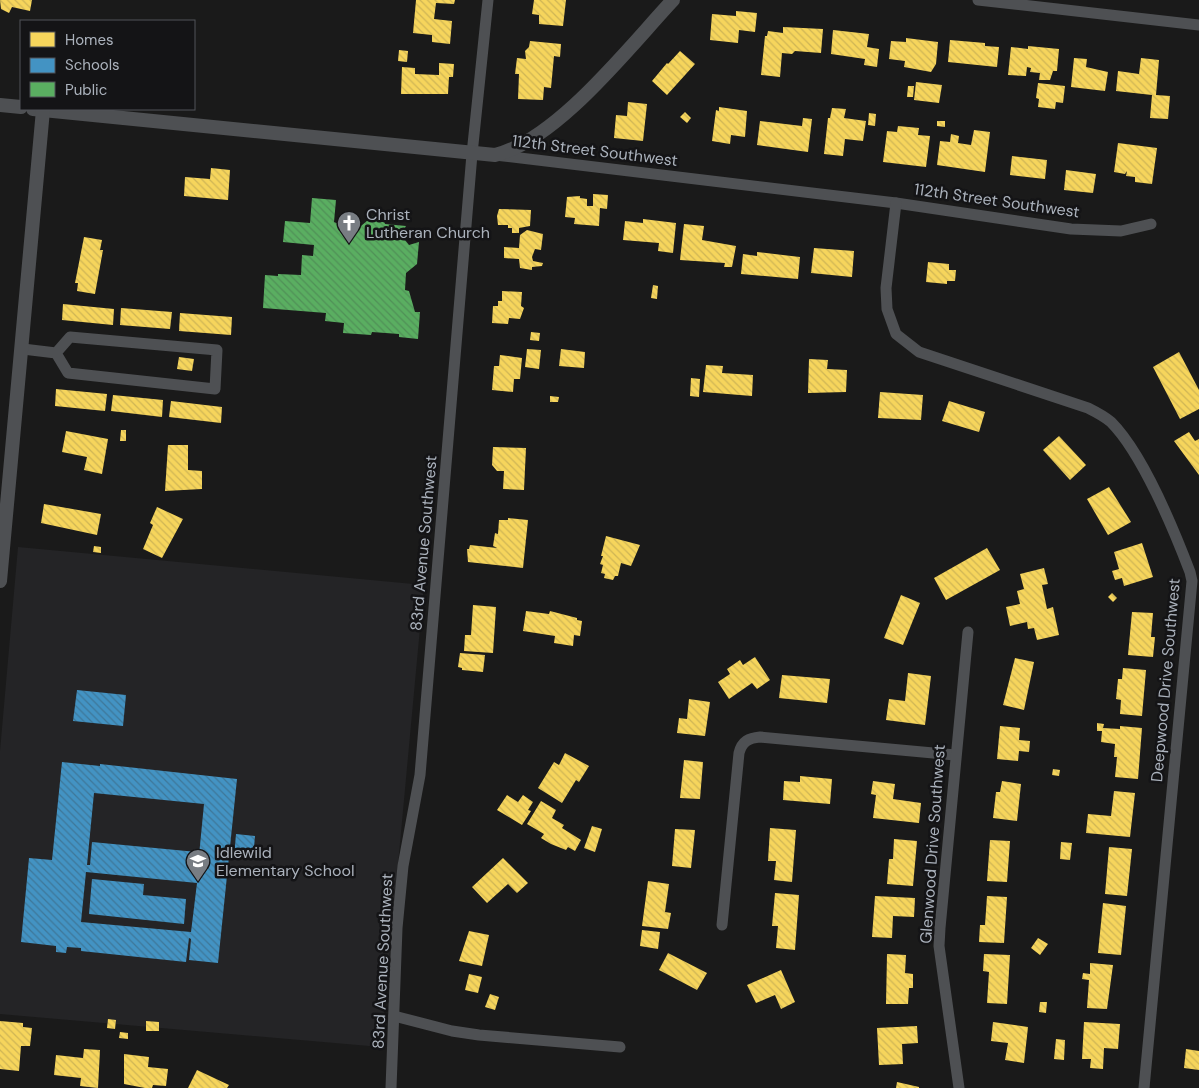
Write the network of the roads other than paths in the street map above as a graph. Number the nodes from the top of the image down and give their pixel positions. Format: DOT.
graph roads {
  1 [pos="488,0"];
  2 [pos="673,0"];
  3 [pos="978,0"];
  4 [pos="1199,25"];
  5 [pos="0,105"];
  6 [pos="20,107"];
  7 [pos="38,110"];
  8 [pos="48,110"];
  9 [pos="472,154"];
  10 [pos="495,156"];
  11 [pos="896,203"];
  12 [pos="1151,224"];
  13 [pos="23,349"];
  14 [pos="56,353"];
  15 [pos="1193,566"];
  16 [pos="0,581"];
  17 [pos="968,632"];
  18 [pos="955,755"];
  19 [pos="722,926"];
  20 [pos="394,1016"];
  21 [pos="620,1047"];
  22 [pos="391,1088"];
  23 [pos="959,1088"];
  24 [pos="1144,1088"];
  1 -- 9 [label="street, 83rd Avenue Southwest"];
  2 -- 10 [label="street"];
  3 -- 4 [label="street"];
  5 -- 6 [label="street"];
  7 -- 13 [label="street"];
  8 -- 9 [label="street, 112th Street Southwest"];
  9 -- 10 [label="street, 112th Street Southwest"];
  9 -- 20 [label="street, 83rd Avenue Southwest"];
  10 -- 11 [label="street, 112th Street Southwest"];
  11 -- 12 [label="street, 112th Street Southwest"];
  11 -- 15 [label="street, Deepwood Drive Southwest"];
  13 -- 14 [label="street"];
  13 -- 16 [label="street"];
  14 -- 14 [label="street"];
  15 -- 24 [label="street, Deepwood Drive Southwest"];
  17 -- 18 [label="street, Glenwood Drive Southwest"];
  18 -- 19 [label="street"];
  18 -- 23 [label="street, Glenwood Drive Southwest"];
  20 -- 21 [label="street"];
  20 -- 22 [label="street, 83rd Avenue Southwest"];
}
